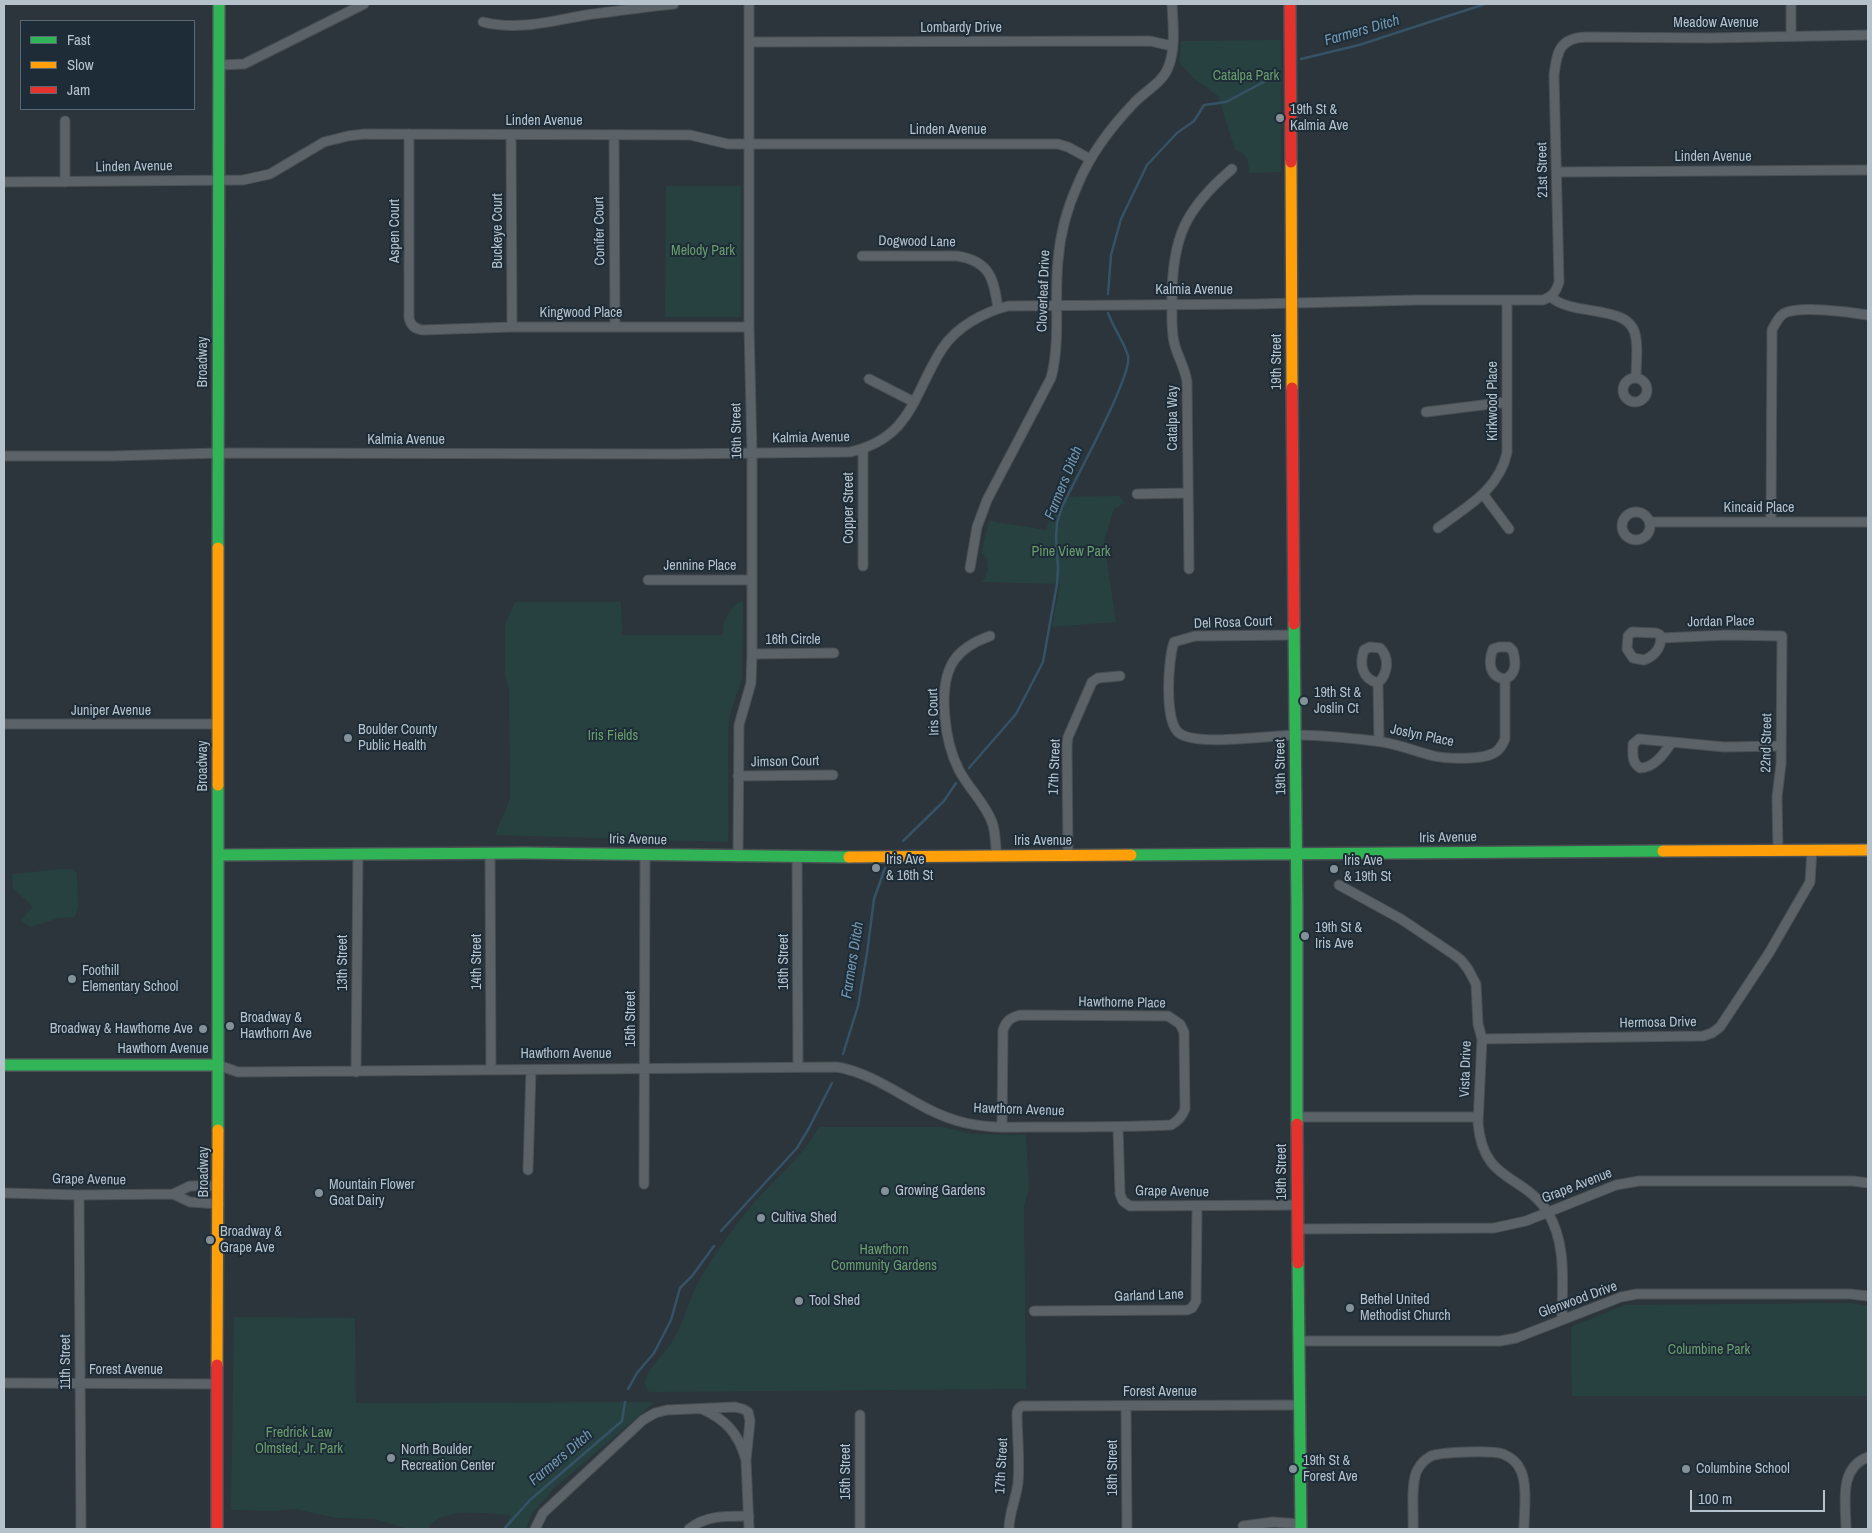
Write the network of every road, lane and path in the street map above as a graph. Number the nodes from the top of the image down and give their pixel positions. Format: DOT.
graph roads {
  1 [pos="219,4"];
  2 [pos="364,4"];
  3 [pos="674,4"];
  4 [pos="749,4"];
  5 [pos="1172,4"];
  6 [pos="1290,4"];
  7 [pos="1791,4"];
  8 [pos="483,22"];
  9 [pos="1868,35"];
  10 [pos="1791,36"];
  11 [pos="750,42"];
  12 [pos="1564,43"];
  13 [pos="1172,46"];
  14 [pos="219,65"];
  15 [pos="65,121"];
  16 [pos="409,134"];
  17 [pos="511,135"];
  18 [pos="614,135"];
  19 [pos="749,144"];
  20 [pos="1090,158"];
  21 [pos="1232,170"];
  22 [pos="1868,170"];
  23 [pos="1557,172"];
  24 [pos="217,179"];
  25 [pos="4,182"];
  26 [pos="65,182"];
  27 [pos="862,256"];
  28 [pos="1551,297"];
  29 [pos="1507,300"];
  30 [pos="1291,303"];
  31 [pos="1172,304"];
  32 [pos="1057,305"];
  33 [pos="998,309"];
  34 [pos="1868,315"];
  35 [pos="512,327"];
  36 [pos="615,327"];
  37 [pos="749,327"];
  38 [pos="414,328"];
  39 [pos="1636,378"];
  40 [pos="869,379"];
  41 [pos="914,402"];
  42 [pos="1507,402"];
  43 [pos="1426,412"];
  44 [pos="863,449"];
  45 [pos="219,453"];
  46 [pos="752,453"];
  47 [pos="4,456"];
  48 [pos="1187,493"];
  49 [pos="1137,494"];
  50 [pos="1483,494"];
  51 [pos="1650,522"];
  52 [pos="1771,522"];
  53 [pos="1868,522"];
  54 [pos="1438,528"];
  55 [pos="1509,529"];
  56 [pos="863,566"];
  57 [pos="970,568"];
  58 [pos="1189,569"];
  59 [pos="648,580"];
  60 [pos="752,580"];
  61 [pos="1295,635"];
  62 [pos="990,636"];
  63 [pos="1782,636"];
  64 [pos="1661,638"];
  65 [pos="834,653"];
  66 [pos="752,654"];
  67 [pos="1120,676"];
  68 [pos="1505,680"];
  69 [pos="1378,683"];
  70 [pos="4,724"];
  71 [pos="218,724"];
  72 [pos="1295,735"];
  73 [pos="1379,741"];
  74 [pos="1672,742"];
  75 [pos="1781,746"];
  76 [pos="833,775"];
  77 [pos="738,776"];
  78 [pos="1778,850"];
  79 [pos="1812,850"];
  80 [pos="1868,850"];
  81 [pos="490,853"];
  82 [pos="358,854"];
  83 [pos="1296,854"];
  84 [pos="218,855"];
  85 [pos="645,855"];
  86 [pos="997,856"];
  87 [pos="1068,856"];
  88 [pos="738,857"];
  89 [pos="797,857"];
  90 [pos="1339,885"];
  91 [pos="1482,1039"];
  92 [pos="4,1065"];
  93 [pos="218,1065"];
  94 [pos="798,1068"];
  95 [pos="644,1069"];
  96 [pos="491,1070"];
  97 [pos="532,1070"];
  98 [pos="356,1072"];
  99 [pos="1297,1117"];
  100 [pos="1478,1117"];
  101 [pos="1002,1127"];
  102 [pos="1118,1127"];
  103 [pos="528,1170"];
  104 [pos="1868,1183"];
  105 [pos="644,1184"];
  106 [pos="219,1186"];
  107 [pos="4,1193"];
  108 [pos="173,1194"];
  109 [pos="79,1195"];
  110 [pos="219,1204"];
  111 [pos="1297,1206"];
  112 [pos="1197,1207"];
  113 [pos="1547,1212"];
  114 [pos="1298,1229"];
  115 [pos="1868,1296"];
  116 [pos="1034,1311"];
  117 [pos="1562,1319"];
  118 [pos="1298,1341"];
  119 [pos="4,1383"];
  120 [pos="80,1383"];
  121 [pos="218,1384"];
  122 [pos="1299,1405"];
  123 [pos="1022,1406"];
  124 [pos="1126,1406"];
  125 [pos="702,1409"];
  126 [pos="860,1415"];
  127 [pos="1868,1457"];
  128 [pos="746,1460"];
  129 [pos="748,1516"];
  130 [pos="1243,1526"];
  131 [pos="1301,1526"];
  132 [pos="80,1529"];
  133 [pos="218,1529"];
  134 [pos="535,1529"];
  135 [pos="689,1529"];
  136 [pos="748,1529"];
  137 [pos="860,1529"];
  138 [pos="1009,1529"];
  139 [pos="1127,1529"];
  140 [pos="1414,1529"];
  141 [pos="1524,1529"];
  142 [pos="1846,1529"];
  1 -- 14 [label="main road, Broadway"];
  2 -- 14 [label="street"];
  3 -- 8 [label="street"];
  4 -- 11 [label="street, 16th Street"];
  5 -- 13 [label="street, Cloverleaf Drive"];
  6 -- 30 [label="main road, 19th Street"];
  7 -- 10 [label="street"];
  9 -- 10 [label="street, Meadow Avenue"];
  10 -- 12 [label="street, Meadow Avenue"];
  11 -- 13 [label="street, Lombardy Drive"];
  11 -- 19 [label="street, 16th Street"];
  12 -- 23 [label="street, 21st Street"];
  13 -- 20 [label="street, Cloverleaf Drive"];
  14 -- 24 [label="main road, Broadway"];
  15 -- 26 [label="street"];
  16 -- 17 [label="street, Linden Avenue"];
  16 -- 24 [label="street, Linden Avenue"];
  16 -- 38 [label="street, Aspen Court"];
  17 -- 18 [label="street, Linden Avenue"];
  17 -- 35 [label="street, Buckeye Court"];
  18 -- 19 [label="street, Linden Avenue"];
  18 -- 36 [label="street, Conifer Court"];
  19 -- 20 [label="street, Linden Avenue"];
  19 -- 37 [label="street, 16th Street"];
  20 -- 32 [label="street, Cloverleaf Drive"];
  21 -- 31 [label="street, Catalpa Way"];
  22 -- 23 [label="street, Linden Avenue"];
  23 -- 28 [label="street, 21st Street"];
  24 -- 26 [label="street, Linden Avenue"];
  24 -- 45 [label="main road, Broadway"];
  25 -- 26 [label="street, Linden Avenue"];
  27 -- 33 [label="street, Dogwood Lane"];
  28 -- 29 [label="street, Kalmia Avenue"];
  28 -- 39 [label="street"];
  29 -- 30 [label="street, Kalmia Avenue"];
  29 -- 42 [label="street, Kirkwood Place"];
  30 -- 31 [label="street, Kalmia Avenue"];
  30 -- 61 [label="main road, 19th Street"];
  31 -- 32 [label="street, Kalmia Avenue"];
  31 -- 48 [label="street, Catalpa Way"];
  32 -- 33 [label="street, Kalmia Avenue"];
  32 -- 57 [label="street, Cloverleaf Drive"];
  33 -- 41 [label="street, Kalmia Avenue"];
  34 -- 52 [label="street"];
  35 -- 36 [label="street, Kingwood Place"];
  35 -- 38 [label="street, Kingwood Place"];
  36 -- 37 [label="street, Kingwood Place"];
  37 -- 46 [label="street, 16th Street"];
  40 -- 41 [label="street"];
  41 -- 44 [label="street, Kalmia Avenue"];
  42 -- 43 [label="street"];
  42 -- 50 [label="street, Kirkwood Place"];
  44 -- 46 [label="street, Kalmia Avenue"];
  44 -- 56 [label="street, Copper Street"];
  45 -- 46 [label="street, Kalmia Avenue"];
  45 -- 47 [label="street, Kalmia Avenue"];
  45 -- 71 [label="main road, Broadway"];
  46 -- 60 [label="street, 16th Street"];
  48 -- 49 [label="street"];
  48 -- 58 [label="street, Catalpa Way"];
  50 -- 54 [label="street, Kirkwood Place"];
  50 -- 55 [label="street"];
  51 -- 52 [label="street, Kincaid Place"];
  52 -- 53 [label="street, Kincaid Place"];
  59 -- 60 [label="street, Jennine Place"];
  60 -- 66 [label="street, 16th Street"];
  61 -- 72 [label="main road, 19th Street"];
  61 -- 72 [label="street, Del Rosa Court"];
  62 -- 86 [label="street, Iris Court"];
  63 -- 64 [label="street, Jordan Place"];
  63 -- 75 [label="street, 22nd Street"];
  65 -- 66 [label="street, 16th Circle"];
  66 -- 77 [label="street, 16th Street"];
  67 -- 87 [label="street, 17th Street"];
  68 -- 73 [label="street, Joslyn Place"];
  69 -- 73 [label="street"];
  70 -- 71 [label="street, Juniper Avenue"];
  71 -- 84 [label="main road, Broadway"];
  72 -- 73 [label="street, Joslyn Place"];
  72 -- 83 [label="main road, 19th Street"];
  74 -- 74 [label="street"];
  74 -- 75 [label="street"];
  75 -- 78 [label="street, 22nd Street"];
  76 -- 77 [label="street, Jimson Court"];
  77 -- 88 [label="street, 16th Street"];
  78 -- 79 [label="main road, Iris Avenue"];
  78 -- 83 [label="main road, Iris Avenue"];
  79 -- 80 [label="main road, Iris Avenue"];
  79 -- 91 [label="street, Hermosa Drive"];
  81 -- 82 [label="main road, Iris Avenue"];
  81 -- 85 [label="main road, Iris Avenue"];
  81 -- 96 [label="street, 14th Street"];
  82 -- 84 [label="main road, Iris Avenue"];
  82 -- 98 [label="street, 13th Street"];
  83 -- 87 [label="main road, Iris Avenue"];
  83 -- 99 [label="main road, 19th Street"];
  84 -- 93 [label="main road, Broadway"];
  85 -- 88 [label="main road, Iris Avenue"];
  85 -- 95 [label="street, 15th Street"];
  86 -- 87 [label="main road, Iris Avenue"];
  86 -- 89 [label="main road, Iris Avenue"];
  88 -- 89 [label="main road, Iris Avenue"];
  89 -- 94 [label="street, 16th Street"];
  90 -- 91 [label="street, Vista Drive"];
  91 -- 100 [label="street, Vista Drive"];
  92 -- 93 [label="main road, Hawthorn Avenue"];
  93 -- 98 [label="street, Hawthorn Avenue"];
  93 -- 106 [label="main road, Broadway"];
  94 -- 95 [label="street, Hawthorn Avenue"];
  94 -- 101 [label="street, Hawthorn Avenue"];
  95 -- 97 [label="street, Hawthorn Avenue"];
  95 -- 105 [label="street, 15th Street"];
  96 -- 97 [label="street, Hawthorn Avenue"];
  96 -- 98 [label="street, Hawthorn Avenue"];
  97 -- 103 [label="street"];
  99 -- 100 [label="street, Vista Drive"];
  99 -- 111 [label="main road, 19th Street"];
  100 -- 113 [label="street"];
  101 -- 102 [label="street, Hawthorn Avenue"];
  101 -- 102 [label="street, Hawthorne Place"];
  102 -- 112 [label="street, Grape Avenue"];
  104 -- 113 [label="street, Grape Avenue"];
  106 -- 108 [label="street, Grape Avenue"];
  106 -- 110 [label="main road, Broadway"];
  107 -- 109 [label="street, Grape Avenue"];
  108 -- 109 [label="street, Grape Avenue"];
  108 -- 110 [label="street, Grape Avenue"];
  109 -- 120 [label="street, 11th Street"];
  110 -- 121 [label="main road, Broadway"];
  111 -- 112 [label="street, Grape Avenue"];
  111 -- 114 [label="main road, 19th Street"];
  112 -- 116 [label="street, Garland Lane"];
  113 -- 114 [label="street, Grape Avenue"];
  113 -- 117 [label="street"];
  114 -- 118 [label="main road, 19th Street"];
  115 -- 117 [label="street, Glenwood Drive"];
  117 -- 118 [label="street, Glenwood Drive"];
  118 -- 122 [label="main road, 19th Street"];
  119 -- 120 [label="street, Forest Avenue"];
  120 -- 121 [label="street, Forest Avenue"];
  120 -- 132 [label="street, 11th Street"];
  121 -- 133 [label="main road, Broadway"];
  122 -- 124 [label="street, Forest Avenue"];
  122 -- 131 [label="main road, 19th Street"];
  123 -- 124 [label="street, Forest Avenue"];
  123 -- 138 [label="street, 17th Street"];
  124 -- 139 [label="street, 18th Street"];
  125 -- 128 [label="street"];
  125 -- 128 [label="street"];
  125 -- 134 [label="street"];
  126 -- 137 [label="street, 15th Street"];
  127 -- 142 [label="street"];
  128 -- 129 [label="street"];
  129 -- 135 [label="street"];
  129 -- 136 [label="street"];
  130 -- 131 [label="street"];
  140 -- 141 [label="street"];
}
